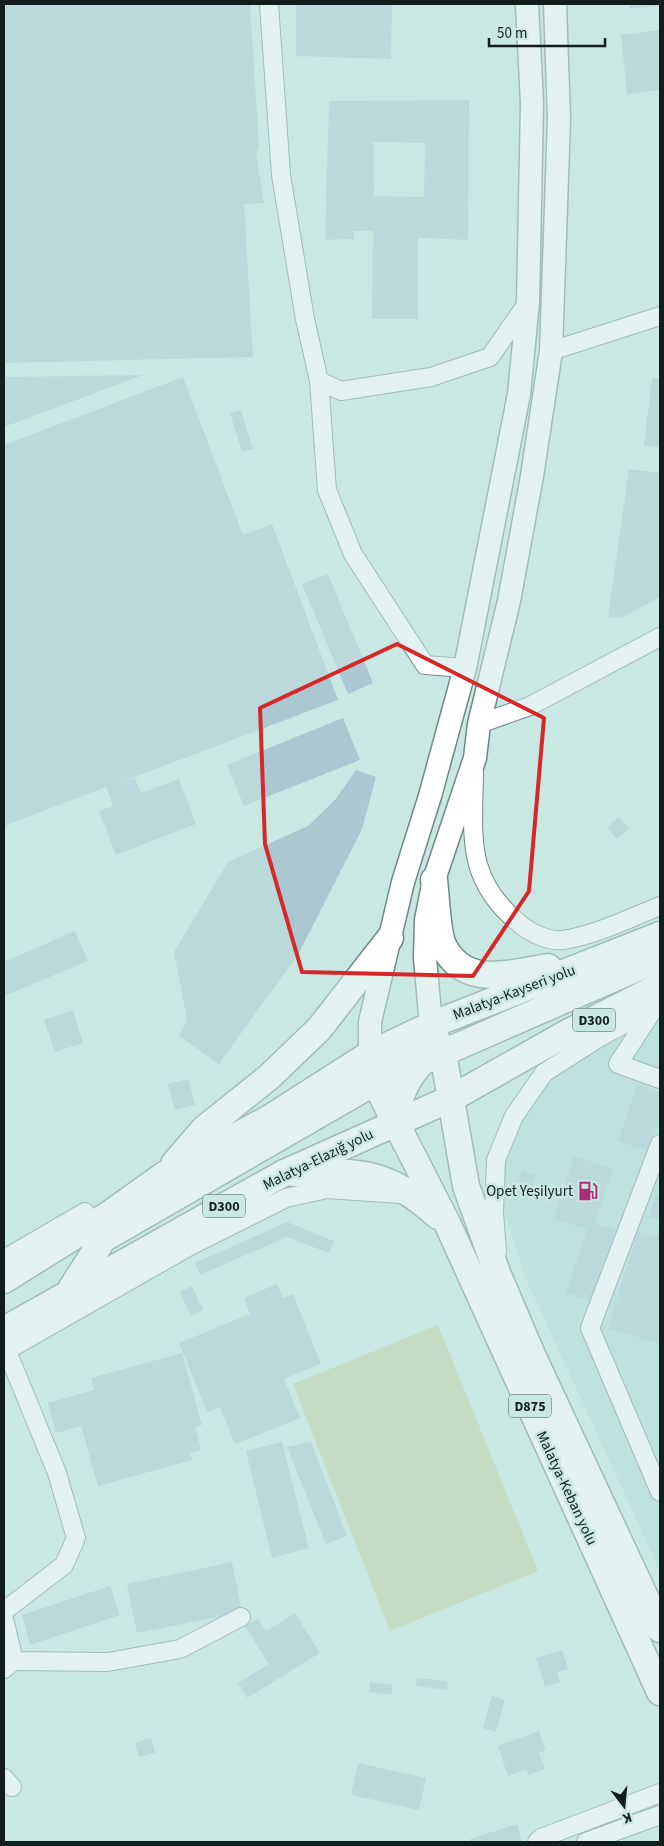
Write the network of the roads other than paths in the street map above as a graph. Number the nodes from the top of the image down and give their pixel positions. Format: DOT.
graph roads {
  1 [pos="269,4"];
  2 [pos="527,4"];
  3 [pos="556,4"];
  4 [pos="528,302"];
  5 [pos="660,316"];
  6 [pos="551,351"];
  7 [pos="319,381"];
  8 [pos="660,637"];
  9 [pos="466,668"];
  10 [pos="479,724"];
  11 [pos="475,758"];
  12 [pos="434,880"];
  13 [pos="660,906"];
  14 [pos="660,935"];
  15 [pos="390,938"];
  16 [pos="601,958"];
  17 [pos="660,958"];
  18 [pos="658,1003"];
  19 [pos="431,1025"];
  20 [pos="600,1037"];
  21 [pos="448,1050"];
  22 [pos="370,1054"];
  23 [pos="528,1056"];
  24 [pos="348,1068"];
  25 [pos="660,1079"];
  26 [pos="368,1086"];
  27 [pos="463,1092"];
  28 [pos="395,1122"];
  29 [pos="660,1144"];
  30 [pos="284,1173"];
  31 [pos="164,1175"];
  32 [pos="414,1195"];
  33 [pos="85,1212"];
  34 [pos="448,1225"];
  35 [pos="4,1259"];
  36 [pos="498,1275"];
  37 [pos="4,1280"];
  38 [pos="68,1293"];
  39 [pos="5,1344"];
  40 [pos="660,1487"];
  41 [pos="4,1611"];
  42 [pos="240,1617"];
  43 [pos="4,1619"];
  44 [pos="660,1629"];
  45 [pos="9,1665"];
  46 [pos="660,1692"];
  47 [pos="660,1793"];
  48 [pos="660,1815"];
  49 [pos="537,1842"];
  50 [pos="586,1842"];
  1 -- 7 [label="street"];
  2 -- 4 [label="main road"];
  3 -- 6 [label="main road"];
  4 -- 7 [label="street"];
  4 -- 9 [label="main road"];
  5 -- 6 [label="street"];
  6 -- 10 [label="main road"];
  7 -- 9 [label="street"];
  8 -- 10 [label="street"];
  9 -- 15 [label="main road"];
  10 -- 11 [label="main road"];
  11 -- 12 [label="main road"];
  11 -- 13 [label="street"];
  12 -- 16 [label="highway"];
  12 -- 19 [label="main road"];
  14 -- 16 [label="highway, Malatya-Kayseri yolu"];
  15 -- 22 [label="main road"];
  15 -- 31 [label="highway"];
  16 -- 19 [label="highway, Malatya-Kayseri yolu"];
  17 -- 21 [label="highway"];
  18 -- 20 [label="street"];
  18 -- 23 [label="highway, D300"];
  18 -- 25 [label="street"];
  19 -- 21 [label="highway, Malatya-Keban yolu"];
  19 -- 22 [label="highway, Malatya-Kayseri yolu"];
  19 -- 26 [label="highway"];
  20 -- 23 [label="highway"];
  20 -- 36 [label="street"];
  21 -- 27 [label="highway, Malatya-Keban yolu"];
  21 -- 28 [label="highway"];
  22 -- 24 [label="highway"];
  22 -- 26 [label="highway"];
  23 -- 27 [label="highway, D300"];
  24 -- 26 [label="highway"];
  24 -- 31 [label="highway"];
  26 -- 28 [label="highway, Malatya-Keban yolu"];
  26 -- 38 [label="highway"];
  27 -- 28 [label="highway, Malatya-Elazığ yolu / D300"];
  27 -- 36 [label="highway, Malatya-Keban yolu / D875"];
  28 -- 30 [label="highway, Malatya-Elazığ yolu / D300"];
  28 -- 34 [label="highway, Malatya-Keban yolu / D875"];
  29 -- 40 [label="street"];
  30 -- 32 [label="highway"];
  30 -- 38 [label="highway, Malatya-Elazığ yolu / D300"];
  31 -- 33 [label="highway"];
  31 -- 37 [label="highway"];
  32 -- 34 [label="highway"];
  32 -- 39 [label="street"];
  33 -- 35 [label="street"];
  34 -- 46 [label="highway, Malatya-Keban yolu / D875"];
  36 -- 44 [label="highway, Malatya-Keban yolu / D875"];
  38 -- 39 [label="highway, Malatya-Elazığ yolu / D300"];
  39 -- 41 [label="street"];
  42 -- 45 [label="street"];
  43 -- 45 [label="street"];
  47 -- 49 [label="street"];
  48 -- 50 [label="street"];
}
